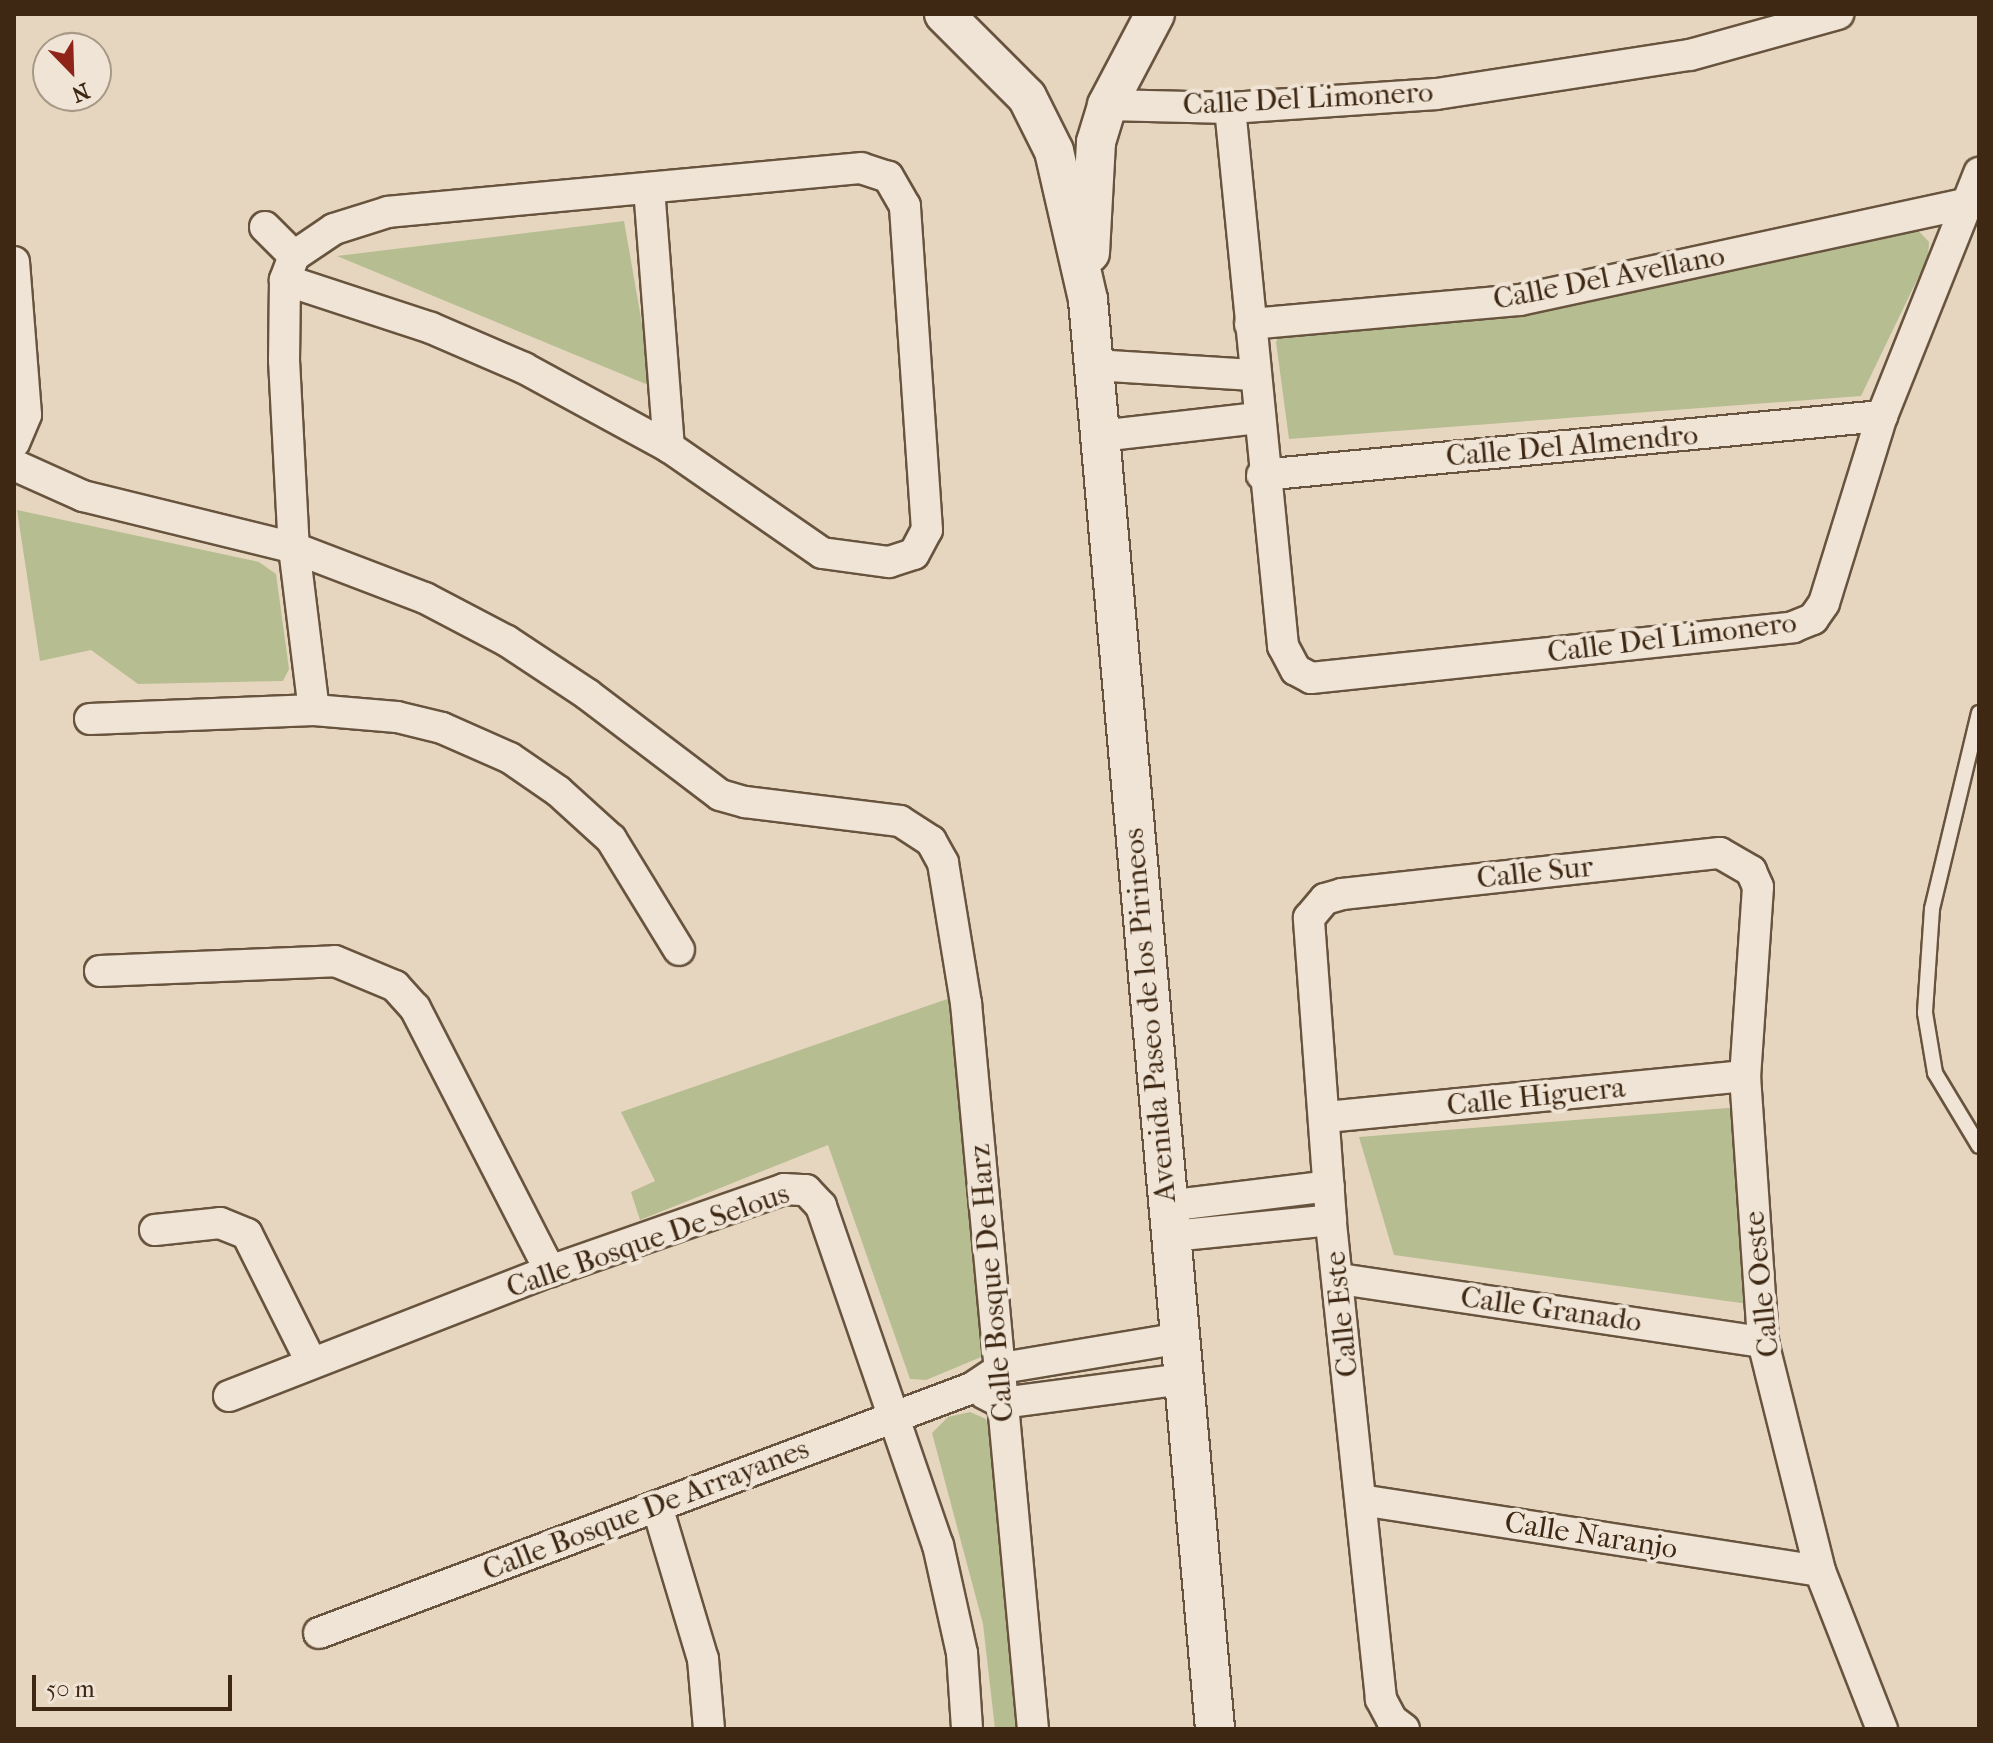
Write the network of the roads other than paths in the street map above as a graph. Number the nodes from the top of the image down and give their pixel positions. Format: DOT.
graph roads {
  1 [pos="944,14"];
  2 [pos="1155,14"];
  3 [pos="1838,14"];
  4 [pos="1107,105"];
  5 [pos="1230,108"];
  6 [pos="1979,173"];
  7 [pos="649,188"];
  8 [pos="1963,204"];
  9 [pos="265,227"];
  10 [pos="14,262"];
  11 [pos="289,268"];
  12 [pos="1088,300"];
  13 [pos="1250,324"];
  14 [pos="1094,365"];
  15 [pos="1253,375"];
  16 [pos="1882,416"];
  17 [pos="1258,418"];
  18 [pos="1100,436"];
  19 [pos="14,443"];
  20 [pos="669,447"];
  21 [pos="14,465"];
  22 [pos="1262,475"];
  23 [pos="294,548"];
  24 [pos="314,710"];
  25 [pos="1979,713"];
  26 [pos="90,719"];
  27 [pos="1751,871"];
  28 [pos="1316,906"];
  29 [pos="679,950"];
  30 [pos="100,971"];
  31 [pos="1745,1076"];
  32 [pos="1326,1117"];
  33 [pos="1979,1146"];
  34 [pos="1329,1186"];
  35 [pos="1331,1220"];
  36 [pos="1169,1221"];
  37 [pos="155,1230"];
  38 [pos="550,1271"];
  39 [pos="1340,1279"];
  40 [pos="1181,1338"];
  41 [pos="1763,1342"];
  42 [pos="311,1362"];
  43 [pos="1002,1368"];
  44 [pos="1184,1379"];
  45 [pos="972,1388"];
  46 [pos="229,1396"];
  47 [pos="1003,1403"];
  48 [pos="894,1417"];
  49 [pos="1361,1500"];
  50 [pos="657,1506"];
  51 [pos="1820,1571"];
  52 [pos="319,1633"];
  53 [pos="1398,1725"];
  54 [pos="709,1729"];
  55 [pos="967,1729"];
  56 [pos="1033,1729"];
  57 [pos="1215,1729"];
  58 [pos="1882,1729"];
  1 -- 12 [label="street"];
  2 -- 4 [label="street"];
  3 -- 5 [label="street, Calle Del Limonero"];
  4 -- 5 [label="street, Calle Del Limonero"];
  4 -- 12 [label="street"];
  5 -- 13 [label="street"];
  6 -- 8 [label="street, Calle Del Limonero"];
  7 -- 11 [label="street"];
  7 -- 20 [label="street"];
  7 -- 20 [label="street"];
  8 -- 13 [label="street, Calle Del Avellano"];
  8 -- 16 [label="street, Calle Del Limonero"];
  9 -- 11 [label="street"];
  10 -- 19 [label="street"];
  11 -- 20 [label="street"];
  11 -- 23 [label="street"];
  12 -- 14 [label="street, Avenida Paseo de los Pirineos"];
  13 -- 15 [label="street"];
  14 -- 15 [label="street"];
  14 -- 18 [label="street, Avenida Paseo de los Pirineos"];
  15 -- 17 [label="street"];
  16 -- 22 [label="street, Calle Del Almendro"];
  16 -- 22 [label="street, Calle Del Limonero"];
  17 -- 18 [label="street"];
  17 -- 22 [label="street"];
  18 -- 36 [label="street, Avenida Paseo de los Pirineos"];
  21 -- 23 [label="street"];
  23 -- 24 [label="street"];
  23 -- 43 [label="street, Calle Bosque De Harz"];
  24 -- 26 [label="street"];
  24 -- 29 [label="street"];
  25 -- 33 [label="lane"];
  27 -- 28 [label="street, Calle Sur"];
  27 -- 31 [label="street, Calle Oeste"];
  28 -- 32 [label="street, Calle Este"];
  30 -- 38 [label="street"];
  31 -- 32 [label="street, Calle Higuera"];
  31 -- 41 [label="street, Calle Oeste"];
  32 -- 34 [label="street, Calle Este"];
  34 -- 35 [label="street, Calle Este"];
  34 -- 36 [label="street"];
  35 -- 36 [label="street"];
  35 -- 39 [label="street, Calle Este"];
  36 -- 40 [label="street, Avenida Paseo de los Pirineos"];
  37 -- 42 [label="street"];
  38 -- 42 [label="street, Calle Bosque De Selous"];
  38 -- 48 [label="street, Calle Bosque De Selous"];
  39 -- 41 [label="street, Calle Granado"];
  39 -- 49 [label="street, Calle Este"];
  40 -- 43 [label="street, Calle Bosque De Arrayanes"];
  40 -- 44 [label="street, Avenida Paseo de los Pirineos"];
  41 -- 51 [label="street, Calle Oeste"];
  42 -- 46 [label="street, Calle Bosque De Selous"];
  43 -- 45 [label="street, Calle Bosque De Arrayanes"];
  43 -- 47 [label="street, Calle Bosque De Harz"];
  44 -- 47 [label="street"];
  44 -- 57 [label="street, Avenida Paseo de los Pirineos"];
  45 -- 47 [label="street"];
  45 -- 48 [label="street, Calle Bosque De Arrayanes"];
  47 -- 56 [label="street, Calle Bosque De Harz"];
  48 -- 50 [label="street, Calle Bosque De Arrayanes"];
  48 -- 55 [label="street, Calle Bosque De Selous"];
  49 -- 51 [label="street, Calle Naranjo"];
  49 -- 53 [label="street, Calle Este"];
  50 -- 52 [label="street, Calle Bosque De Arrayanes"];
  50 -- 54 [label="street"];
  51 -- 58 [label="street, Calle Oeste"];
}
